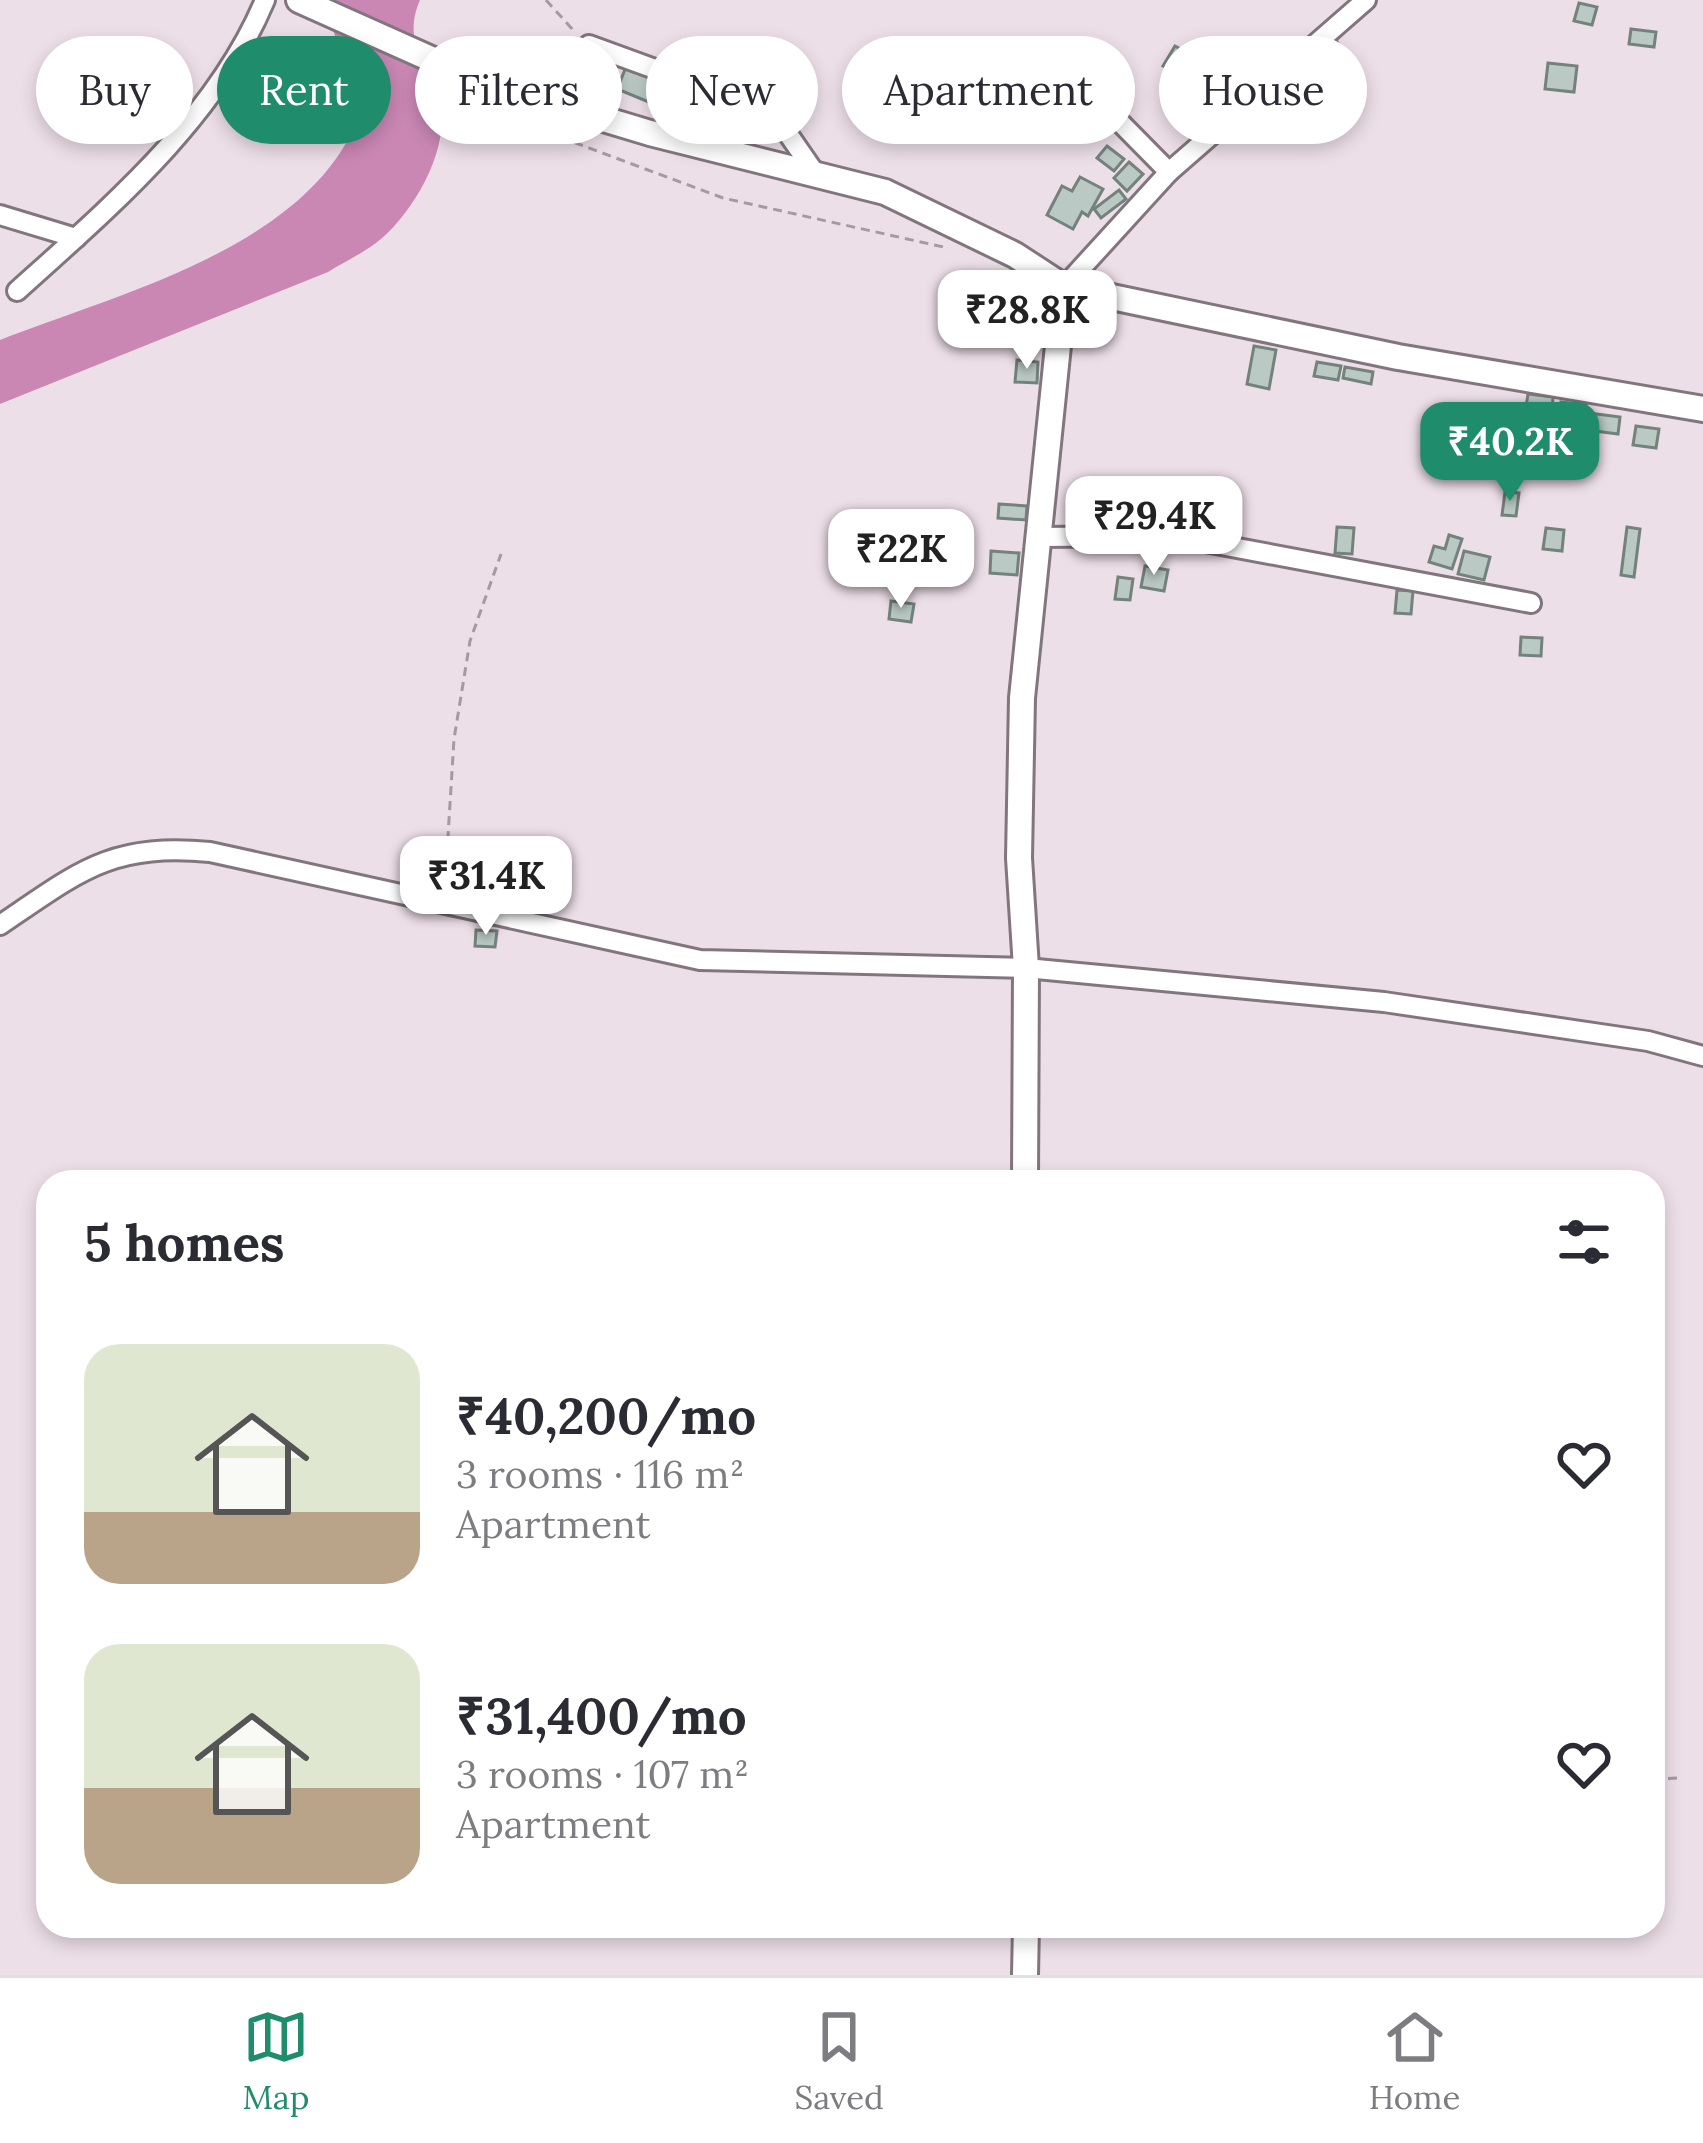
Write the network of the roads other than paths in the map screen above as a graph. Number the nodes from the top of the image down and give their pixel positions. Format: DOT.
graph roads {
  1 [pos="265,0"];
  2 [pos="299,0"];
  3 [pos="1366,0"];
  4 [pos="622,57"];
  5 [pos="1135,138"];
  6 [pos="813,170"];
  7 [pos="1169,172"];
  8 [pos="0,215"];
  9 [pos="76,238"];
  10 [pos="1064,287"];
  11 [pos="16,291"];
  12 [pos="1703,409"];
  13 [pos="1036,537"];
  14 [pos="1531,603"];
  15 [pos="0,925"];
  16 [pos="1026,968"];
  17 [pos="1703,1056"];
  18 [pos="1025,1170"];
  19 [pos="1026,1938"];
  20 [pos="1025,1975"];
  1 -- 9 [label="street"];
  2 -- 6 [label="street"];
  3 -- 7 [label="street"];
  4 -- 6 [label="street"];
  5 -- 7 [label="street"];
  6 -- 10 [label="street"];
  7 -- 10 [label="street"];
  8 -- 9 [label="street"];
  9 -- 11 [label="street"];
  10 -- 12 [label="street"];
  10 -- 13 [label="street"];
  13 -- 14 [label="street"];
  13 -- 16 [label="street"];
  15 -- 16 [label="street"];
  16 -- 17 [label="street"];
  16 -- 18 [label="street"];
  19 -- 20 [label="street"];
}
